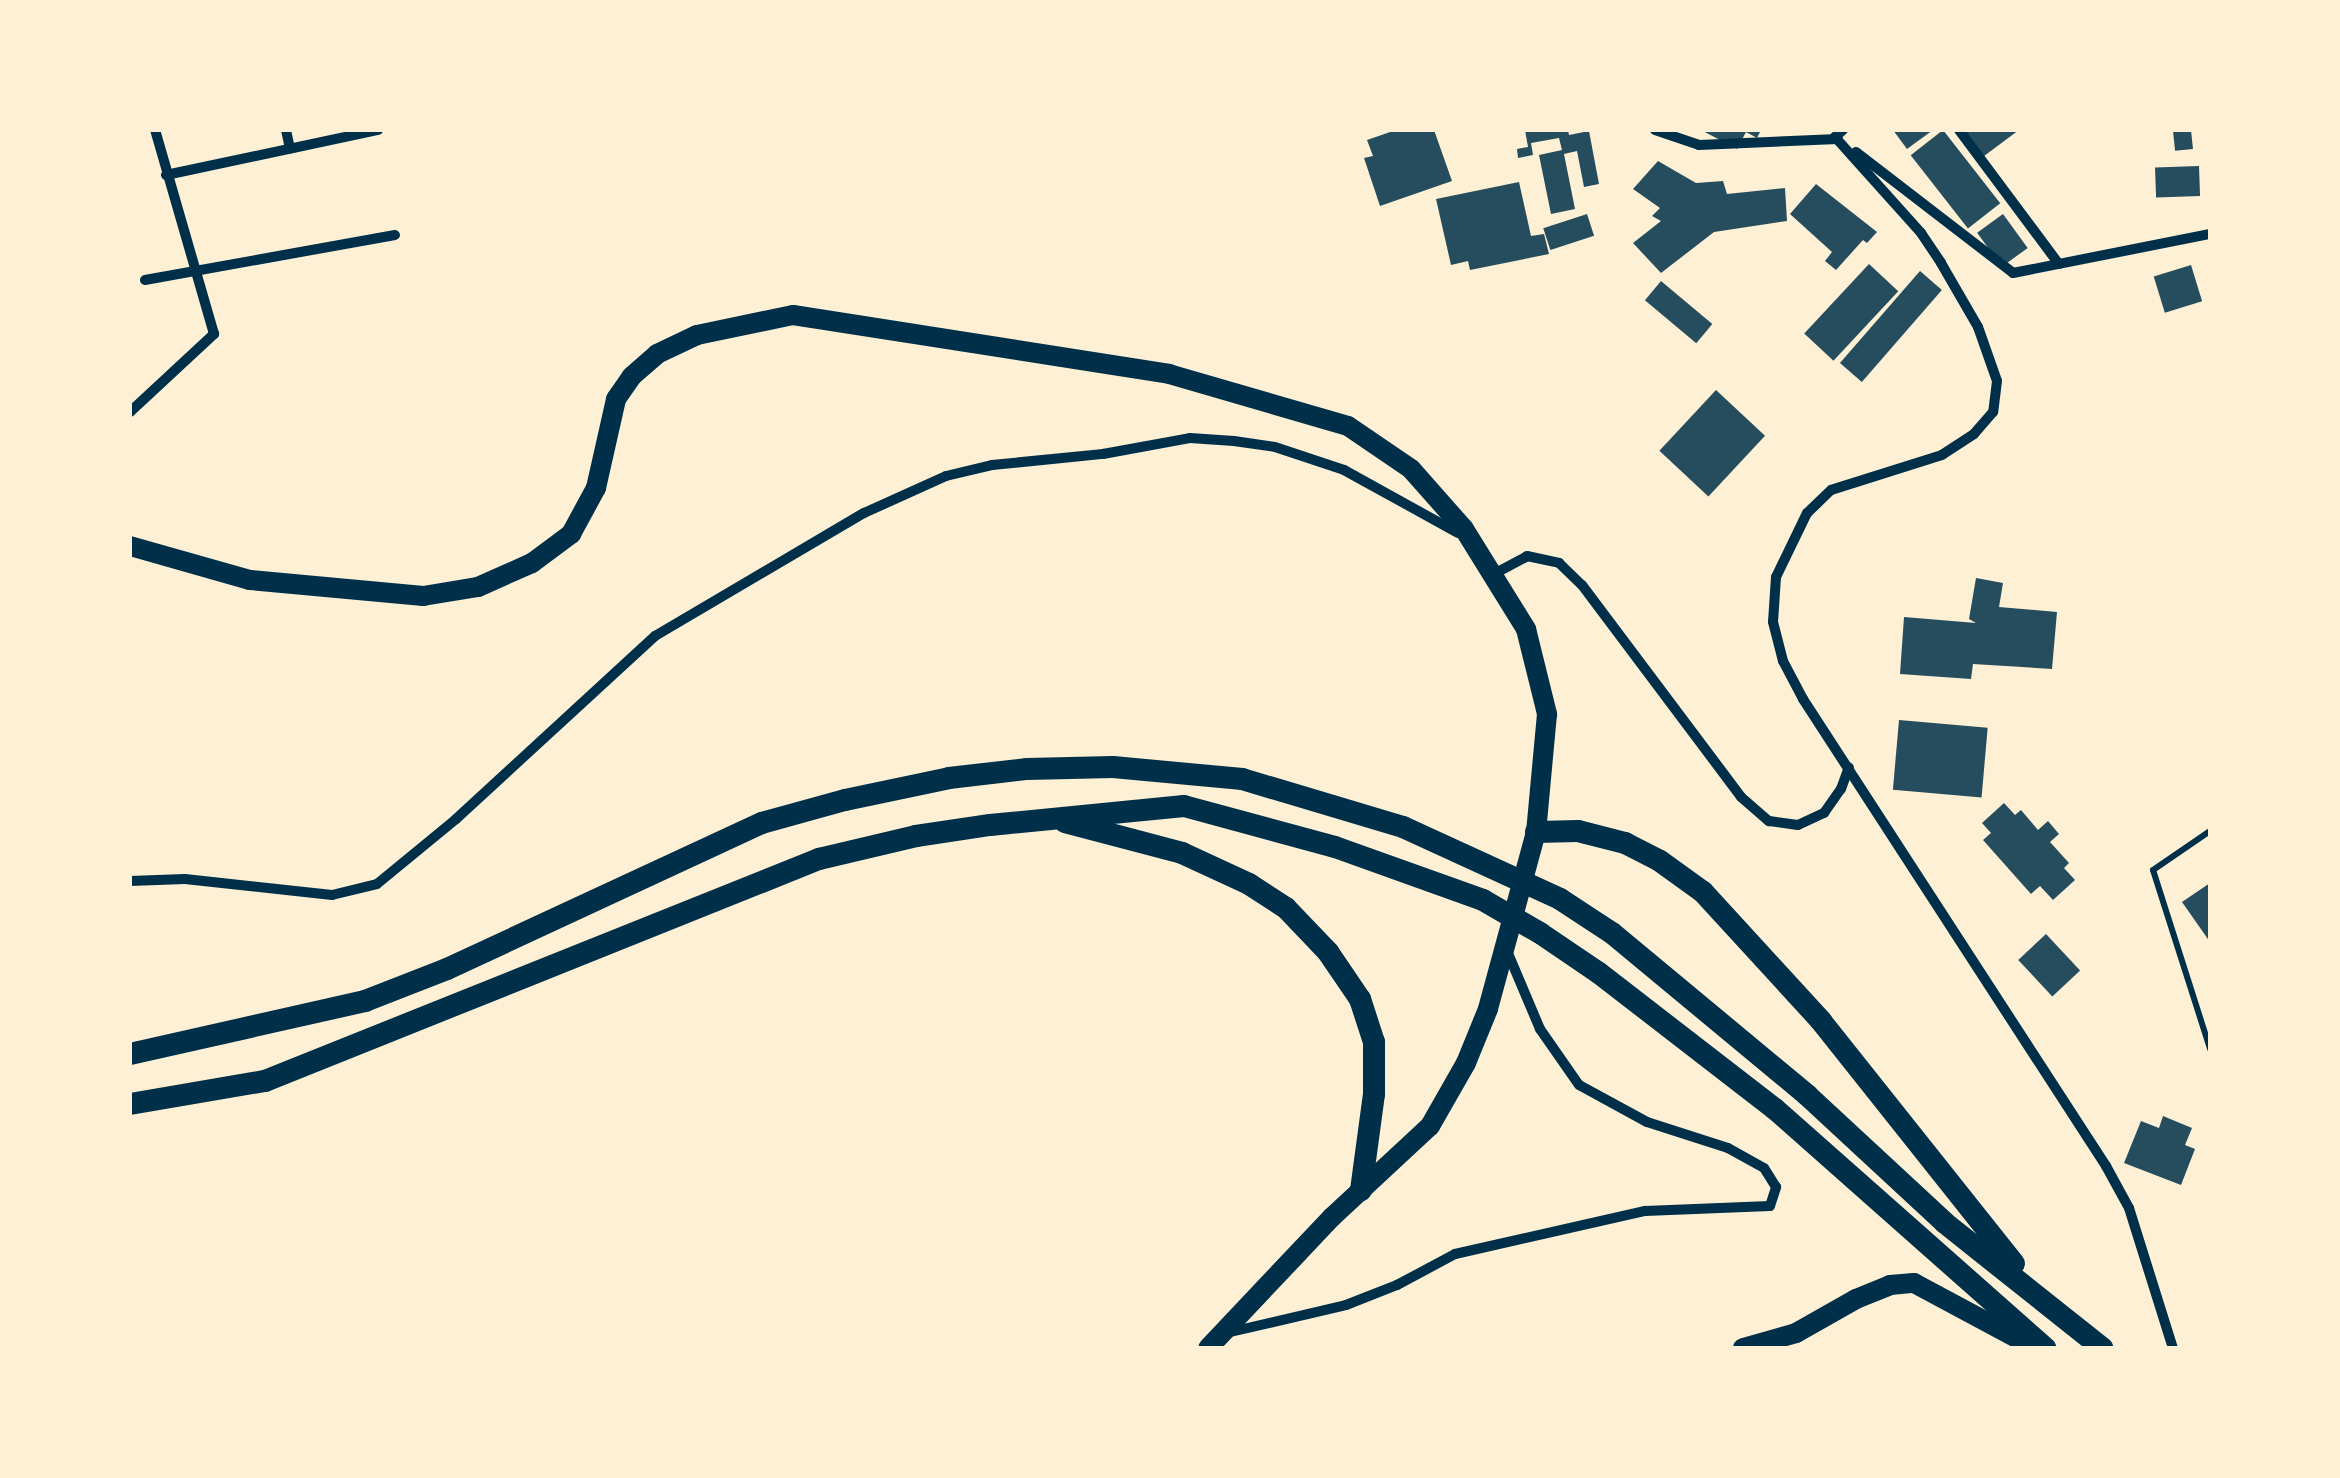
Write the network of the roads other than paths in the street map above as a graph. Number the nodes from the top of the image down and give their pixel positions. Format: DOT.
graph roads {
  1 [pos="155,130"];
  2 [pos="286,130"];
  3 [pos="378,130"];
  4 [pos="1655,130"];
  5 [pos="1959,130"];
  6 [pos="1669,133"];
  7 [pos="1839,133"];
  8 [pos="290,149"];
  9 [pos="166,175"];
  10 [pos="2210,234"];
  11 [pos="395,235"];
  12 [pos="2059,264"];
  13 [pos="194,271"];
  14 [pos="145,280"];
  15 [pos="130,412"];
  16 [pos="1472,541"];
  17 [pos="130,546"];
  18 [pos="1492,575"];
  19 [pos="1850,767"];
  20 [pos="1048,817"];
  21 [pos="2210,831"];
  22 [pos="1536,832"];
  23 [pos="130,881"];
  24 [pos="1506,948"];
  25 [pos="2210,1049"];
  26 [pos="130,1054"];
  27 [pos="130,1104"];
  28 [pos="1361,1190"];
  29 [pos="2041,1298"];
  30 [pos="1214,1341"];
  31 [pos="1743,1348"];
  32 [pos="2035,1348"];
  33 [pos="2044,1348"];
  34 [pos="2102,1348"];
  35 [pos="2173,1348"];
  1 -- 9 [label="street"];
  2 -- 8 [label="street"];
  3 -- 8 [label="street"];
  4 -- 6 [label="street"];
  5 -- 12 [label="street"];
  6 -- 7 [label="street"];
  7 -- 12 [label="street"];
  7 -- 19 [label="street"];
  8 -- 9 [label="street"];
  9 -- 13 [label="street"];
  10 -- 12 [label="street"];
  11 -- 13 [label="street"];
  13 -- 14 [label="street"];
  13 -- 15 [label="street"];
  16 -- 17 [label="main road"];
  16 -- 18 [label="main road"];
  16 -- 23 [label="street"];
  18 -- 19 [label="street"];
  18 -- 22 [label="main road"];
  19 -- 35 [label="street"];
  20 -- 27 [label="highway"];
  20 -- 28 [label="highway"];
  20 -- 33 [label="highway"];
  21 -- 25 [label="lane"];
  22 -- 24 [label="main road"];
  22 -- 29 [label="highway"];
  24 -- 28 [label="main road"];
  24 -- 30 [label="street"];
  26 -- 29 [label="highway"];
  28 -- 30 [label="main road"];
  29 -- 34 [label="highway"];
  31 -- 32 [label="main road"];
}
